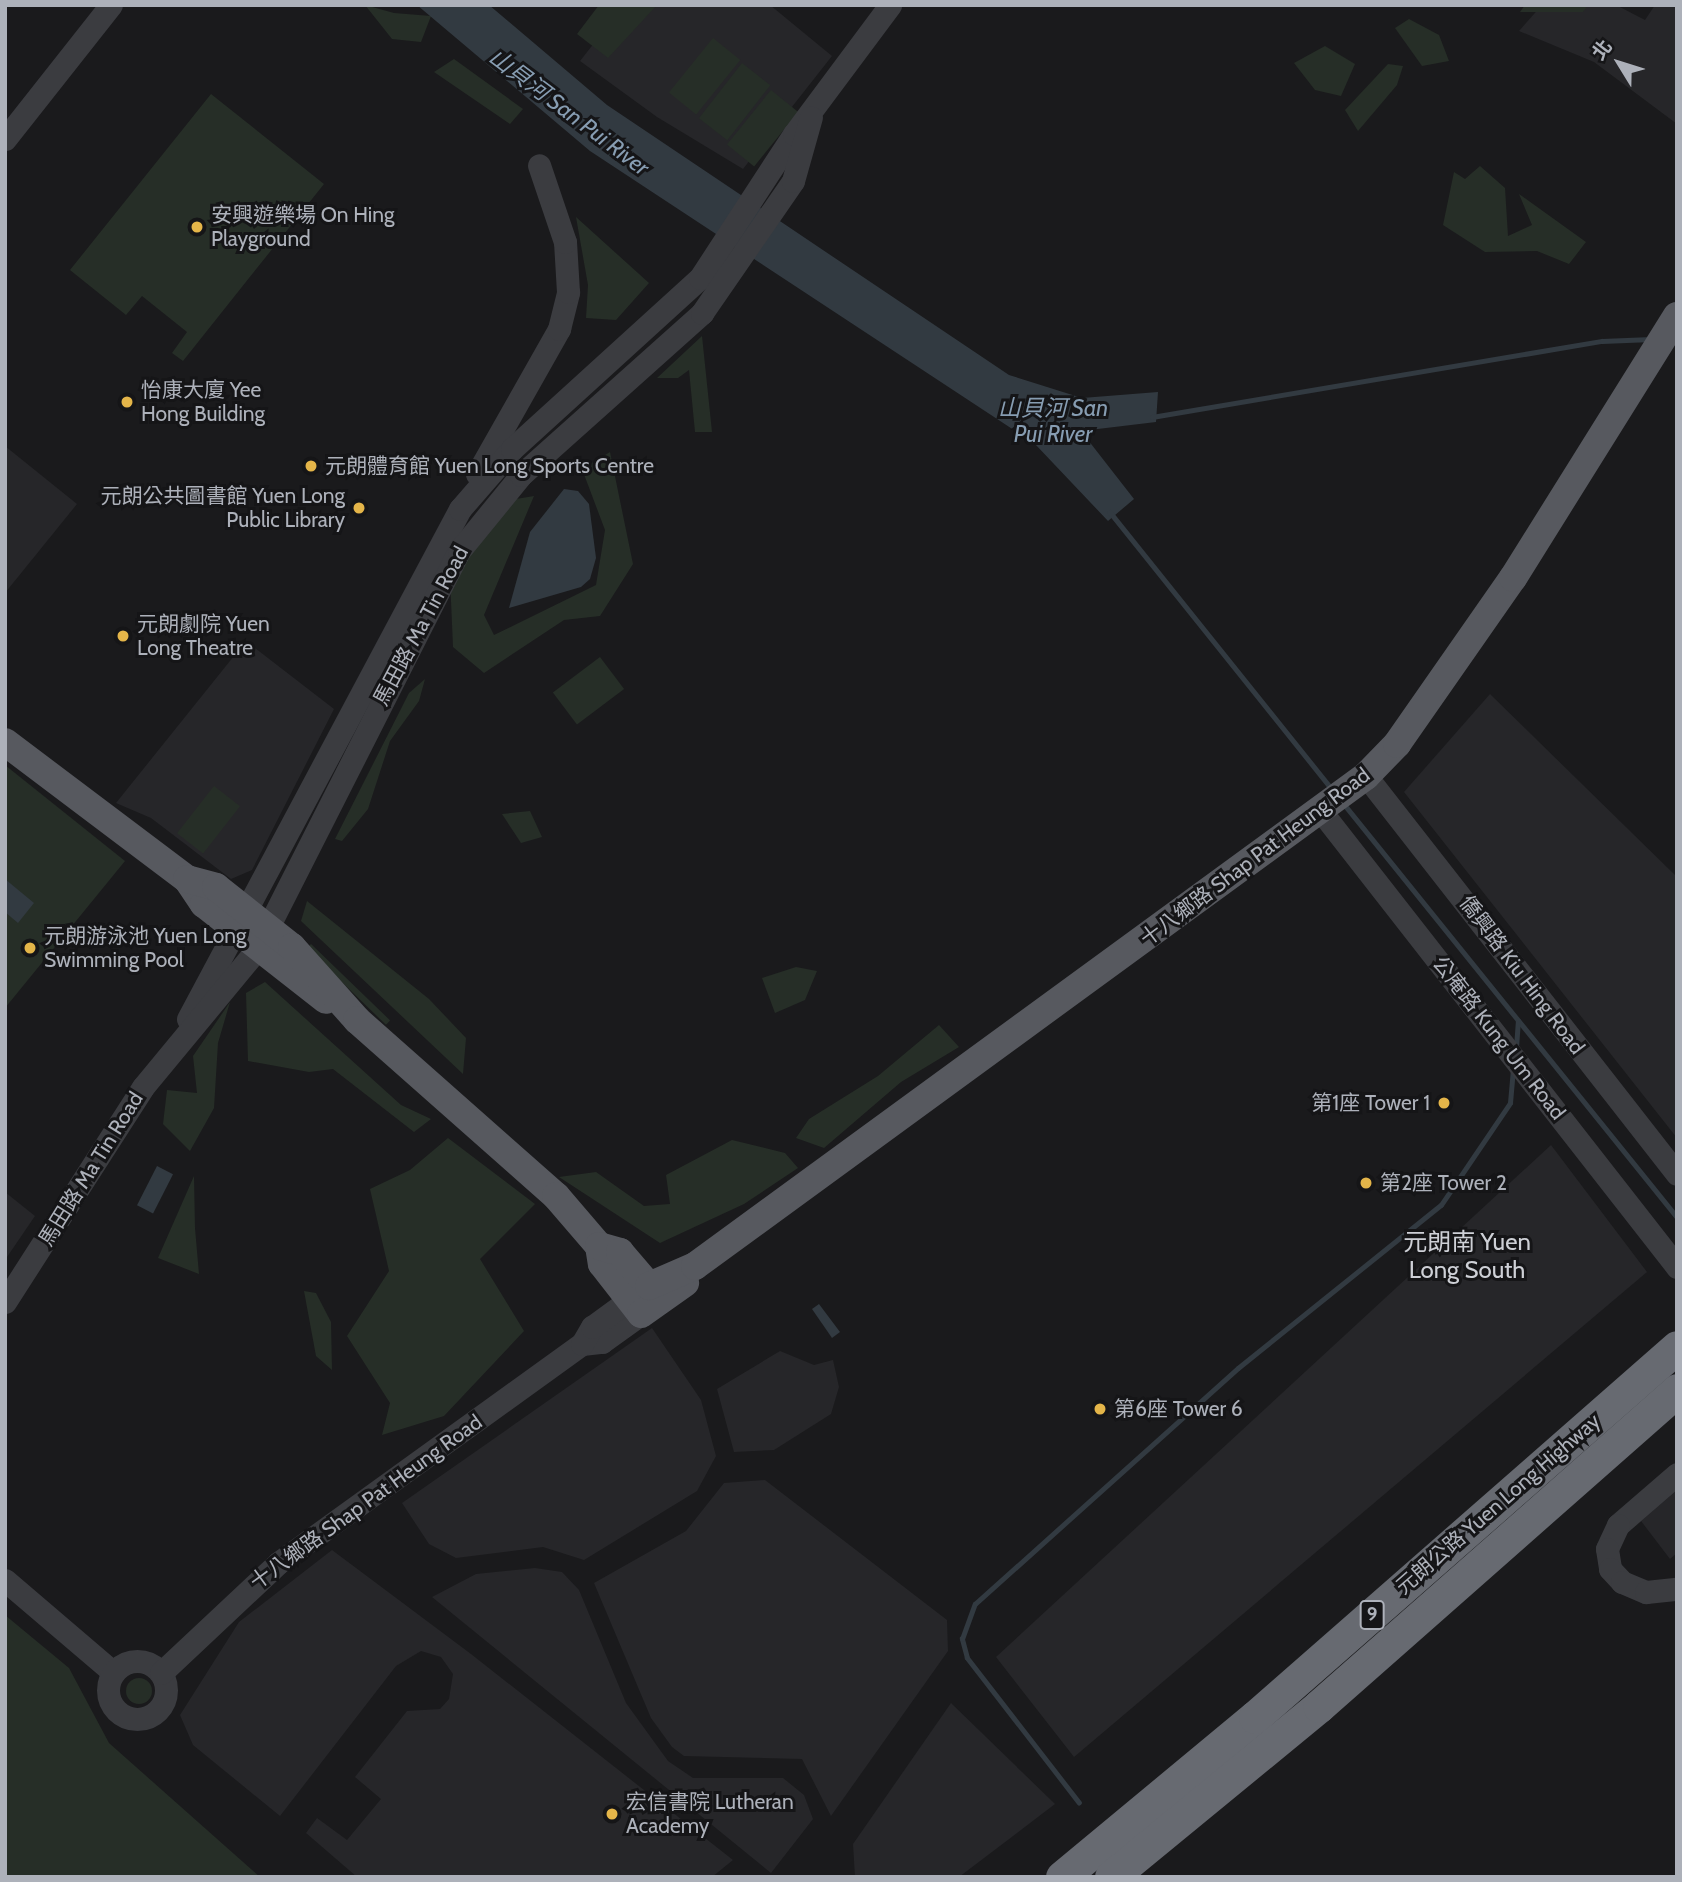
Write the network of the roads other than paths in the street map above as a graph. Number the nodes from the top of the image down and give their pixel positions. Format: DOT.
graph roads {
  1 [pos="111,5"];
  2 [pos="890,5"];
  3 [pos="811,117"];
  4 [pos="5,139"];
  5 [pos="539,165"];
  6 [pos="731,256"];
  7 [pos="1677,316"];
  8 [pos="460,509"];
  9 [pos="5,742"];
  10 [pos="1363,778"];
  11 [pos="1327,805"];
  12 [pos="252,930"];
  13 [pos="1677,1174"];
  14 [pos="1677,1267"];
  15 [pos="645,1300"];
  16 [pos="5,1303"];
  17 [pos="1677,1347"];
  18 [pos="1677,1390"];
  19 [pos="1677,1474"];
  20 [pos="5,1580"];
  21 [pos="1677,1589"];
  22 [pos="114,1673"];
  23 [pos="161,1673"];
  24 [pos="1062,1877"];
  25 [pos="1111,1877"];
  1 -- 4 [label="street"];
  2 -- 3 [label="street"];
  3 -- 6 [label="street"];
  3 -- 6 [label="street"];
  5 -- 8 [label="street"];
  6 -- 8 [label="street, 馬田路 Ma Tin Road"];
  6 -- 12 [label="street, 馬田路 Ma Tin Road"];
  7 -- 10 [label="main road, 十八鄉路 Shap Pat Heung Road"];
  8 -- 12 [label="street, 馬田路 Ma Tin Road"];
  9 -- 12 [label="main road"];
  10 -- 11 [label="main road, 十八鄉路 Shap Pat Heung Road"];
  10 -- 13 [label="street, 僑興路 Kiu Hing Road"];
  11 -- 14 [label="street, 公庵路 Kung Um Road"];
  11 -- 15 [label="main road, 十八鄉路 Shap Pat Heung Road"];
  12 -- 15 [label="main road"];
  12 -- 16 [label="street, 馬田路 Ma Tin Road"];
  15 -- 23 [label="street, 十八鄉路 Shap Pat Heung Road"];
  17 -- 24 [label="highway, 元朗公路 Yuen Long Highway / 9"];
  18 -- 25 [label="highway, 元朗公路 Yuen Long Highway / 9"];
  19 -- 21 [label="street"];
  20 -- 22 [label="street"];
  22 -- 23 [label="street"];
  22 -- 23 [label="street"];
}
